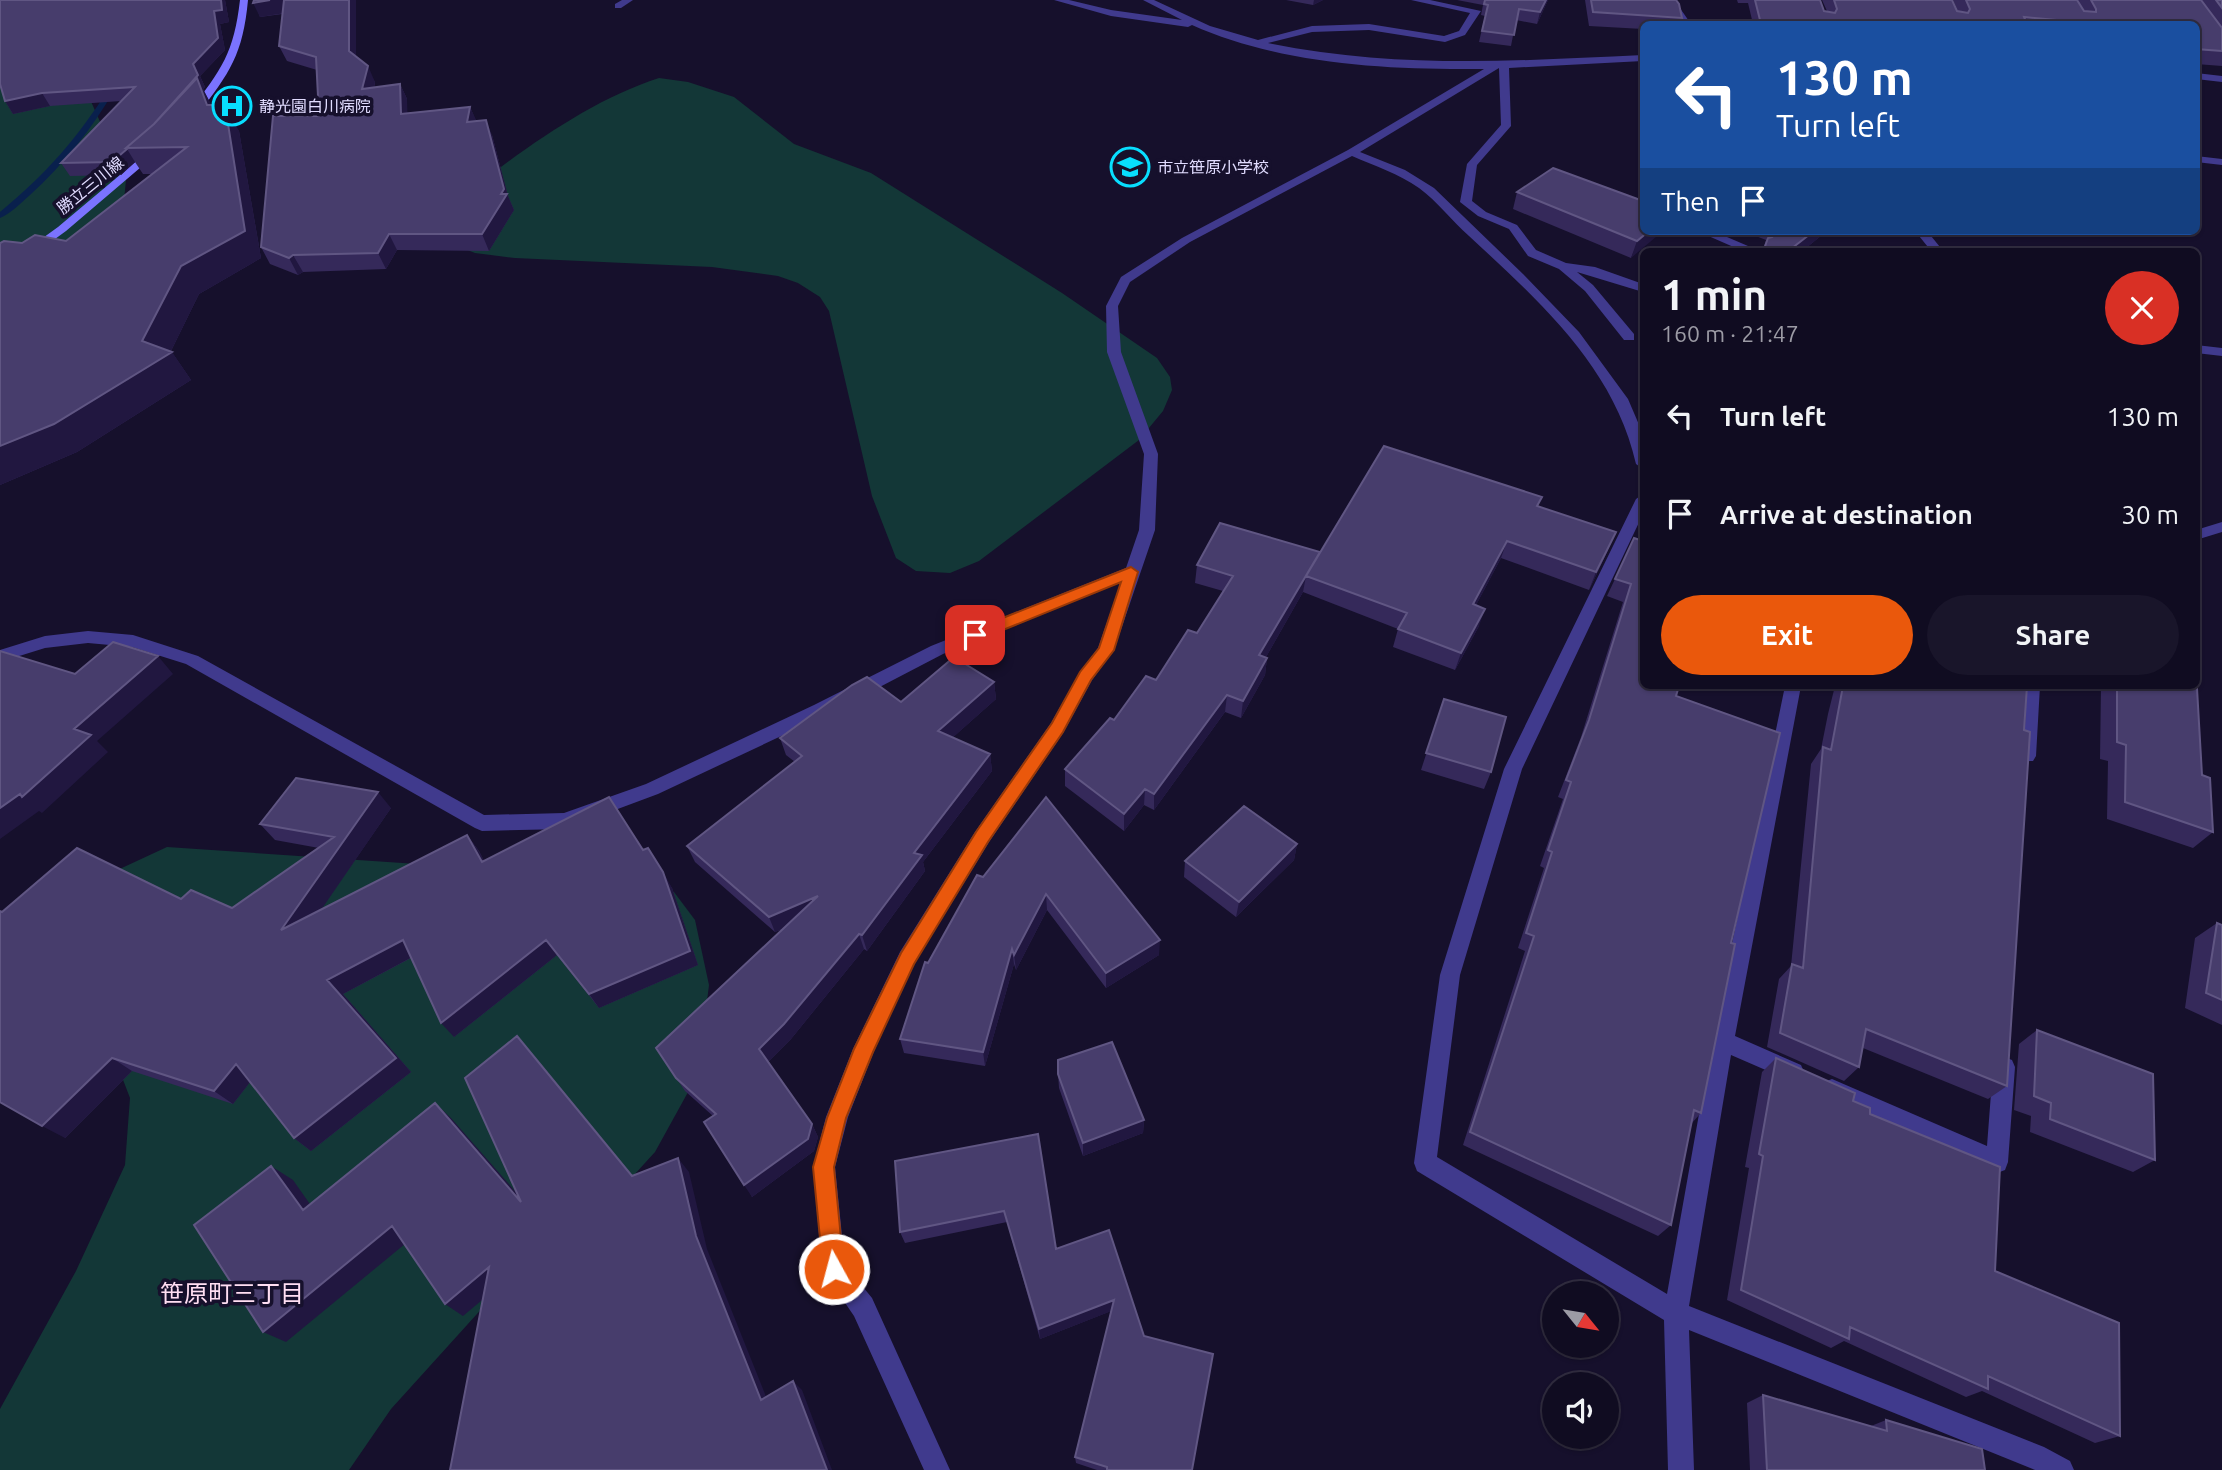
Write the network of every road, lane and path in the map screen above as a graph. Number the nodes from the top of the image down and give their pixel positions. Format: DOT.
graph roads {
  1 [pos="244,0"];
  2 [pos="629,0"];
  3 [pos="1058,0"];
  4 [pos="1147,0"];
  5 [pos="1415,0"];
  6 [pos="1665,0"];
  7 [pos="618,6"];
  8 [pos="1685,21"];
  9 [pos="1201,25"];
  10 [pos="1259,43"];
  11 [pos="1640,58"];
  12 [pos="1498,67"];
  13 [pos="2200,76"];
  14 [pos="2222,79"];
  15 [pos="186,121"];
  16 [pos="168,139"];
  17 [pos="1352,152"];
  18 [pos="2200,159"];
  19 [pos="2222,162"];
  20 [pos="1714,235"];
  21 [pos="1720,237"];
  22 [pos="1716,248"];
  23 [pos="1746,248"];
  24 [pos="1563,266"];
  25 [pos="0,275"];
  26 [pos="1640,287"];
  27 [pos="1629,337"];
  28 [pos="2200,349"];
  29 [pos="2222,352"];
  30 [pos="1640,441"];
  31 [pos="1640,505"];
  32 [pos="2222,527"];
  33 [pos="2200,534"];
  34 [pos="1131,572"];
  35 [pos="0,656"];
  36 [pos="1792,689"];
  37 [pos="2032,689"];
  38 [pos="2025,781"];
  39 [pos="1723,1041"];
  40 [pos="2005,1053"];
  41 [pos="1676,1313"];
  42 [pos="937,1470"];
  43 [pos="1681,1470"];
  44 [pos="2061,1470"];
  1 -- 15 [label="main road"];
  2 -- 7 [label="street"];
  3 -- 9 [label="street"];
  4 -- 9 [label="street"];
  5 -- 10 [label="street"];
  6 -- 8 [label="street"];
  9 -- 10 [label="street"];
  10 -- 12 [label="street"];
  11 -- 12 [label="street"];
  12 -- 17 [label="street"];
  12 -- 24 [label="street"];
  13 -- 14 [label="street"];
  16 -- 25 [label="main road, 勝立三川線"];
  17 -- 30 [label="street"];
  17 -- 34 [label="street"];
  18 -- 19 [label="street"];
  20 -- 21 [label="street"];
  21 -- 22 [label="street"];
  21 -- 23 [label="street"];
  24 -- 26 [label="street"];
  24 -- 27 [label="street"];
  28 -- 29 [label="street"];
  31 -- 41 [label="street"];
  32 -- 33 [label="street"];
  34 -- 35 [label="street"];
  34 -- 42 [label="street"];
  36 -- 39 [label="street"];
  37 -- 38 [label="street"];
  39 -- 40 [label="street"];
  39 -- 41 [label="street"];
  41 -- 43 [label="street"];
  41 -- 44 [label="street"];
}
